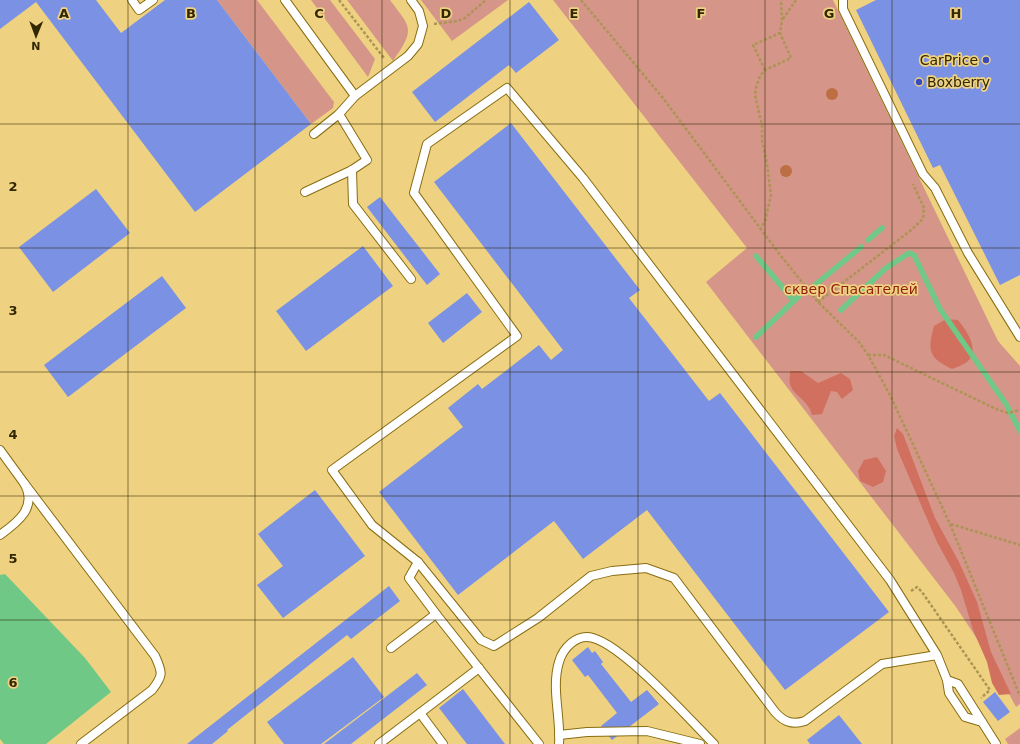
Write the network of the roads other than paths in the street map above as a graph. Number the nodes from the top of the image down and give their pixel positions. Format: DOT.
graph roads {
  1 [pos="132,0"];
  2 [pos="153,0"];
  3 [pos="285,0"];
  4 [pos="410,0"];
  5 [pos="844,0"];
  6 [pos="356,96"];
  7 [pos="339,114"];
  8 [pos="314,134"];
  9 [pos="352,170"];
  10 [pos="304,192"];
  11 [pos="411,279"];
  12 [pos="1020,337"];
  13 [pos="0,450"];
  14 [pos="24,483"];
  15 [pos="0,535"];
  16 [pos="418,562"];
  17 [pos="436,614"];
  18 [pos="391,648"];
  19 [pos="937,655"];
  20 [pos="479,668"];
  21 [pos="947,680"];
  22 [pos="420,713"];
  23 [pos="982,722"];
  24 [pos="559,735"];
  25 [pos="81,744"];
  26 [pos="379,744"];
  27 [pos="443,744"];
  28 [pos="539,744"];
  29 [pos="559,744"];
  30 [pos="700,744"];
  31 [pos="714,744"];
  32 [pos="996,744"];
  1 -- 2 [label="lane"];
  3 -- 6 [label="lane"];
  4 -- 6 [label="lane"];
  5 -- 12 [label="lane"];
  6 -- 7 [label="lane"];
  7 -- 8 [label="lane"];
  7 -- 9 [label="lane"];
  9 -- 10 [label="lane"];
  9 -- 11 [label="lane"];
  13 -- 14 [label="lane"];
  14 -- 15 [label="lane"];
  14 -- 25 [label="lane"];
  16 -- 17 [label="lane"];
  16 -- 19 [label="lane"];
  16 -- 19 [label="lane"];
  17 -- 18 [label="lane"];
  17 -- 20 [label="lane"];
  19 -- 21 [label="lane"];
  20 -- 22 [label="lane"];
  20 -- 28 [label="lane"];
  21 -- 23 [label="lane"];
  21 -- 23 [label="lane"];
  22 -- 26 [label="lane"];
  22 -- 27 [label="lane"];
  23 -- 32 [label="lane"];
  24 -- 29 [label="lane"];
  24 -- 30 [label="lane"];
  24 -- 31 [label="lane"];
}
